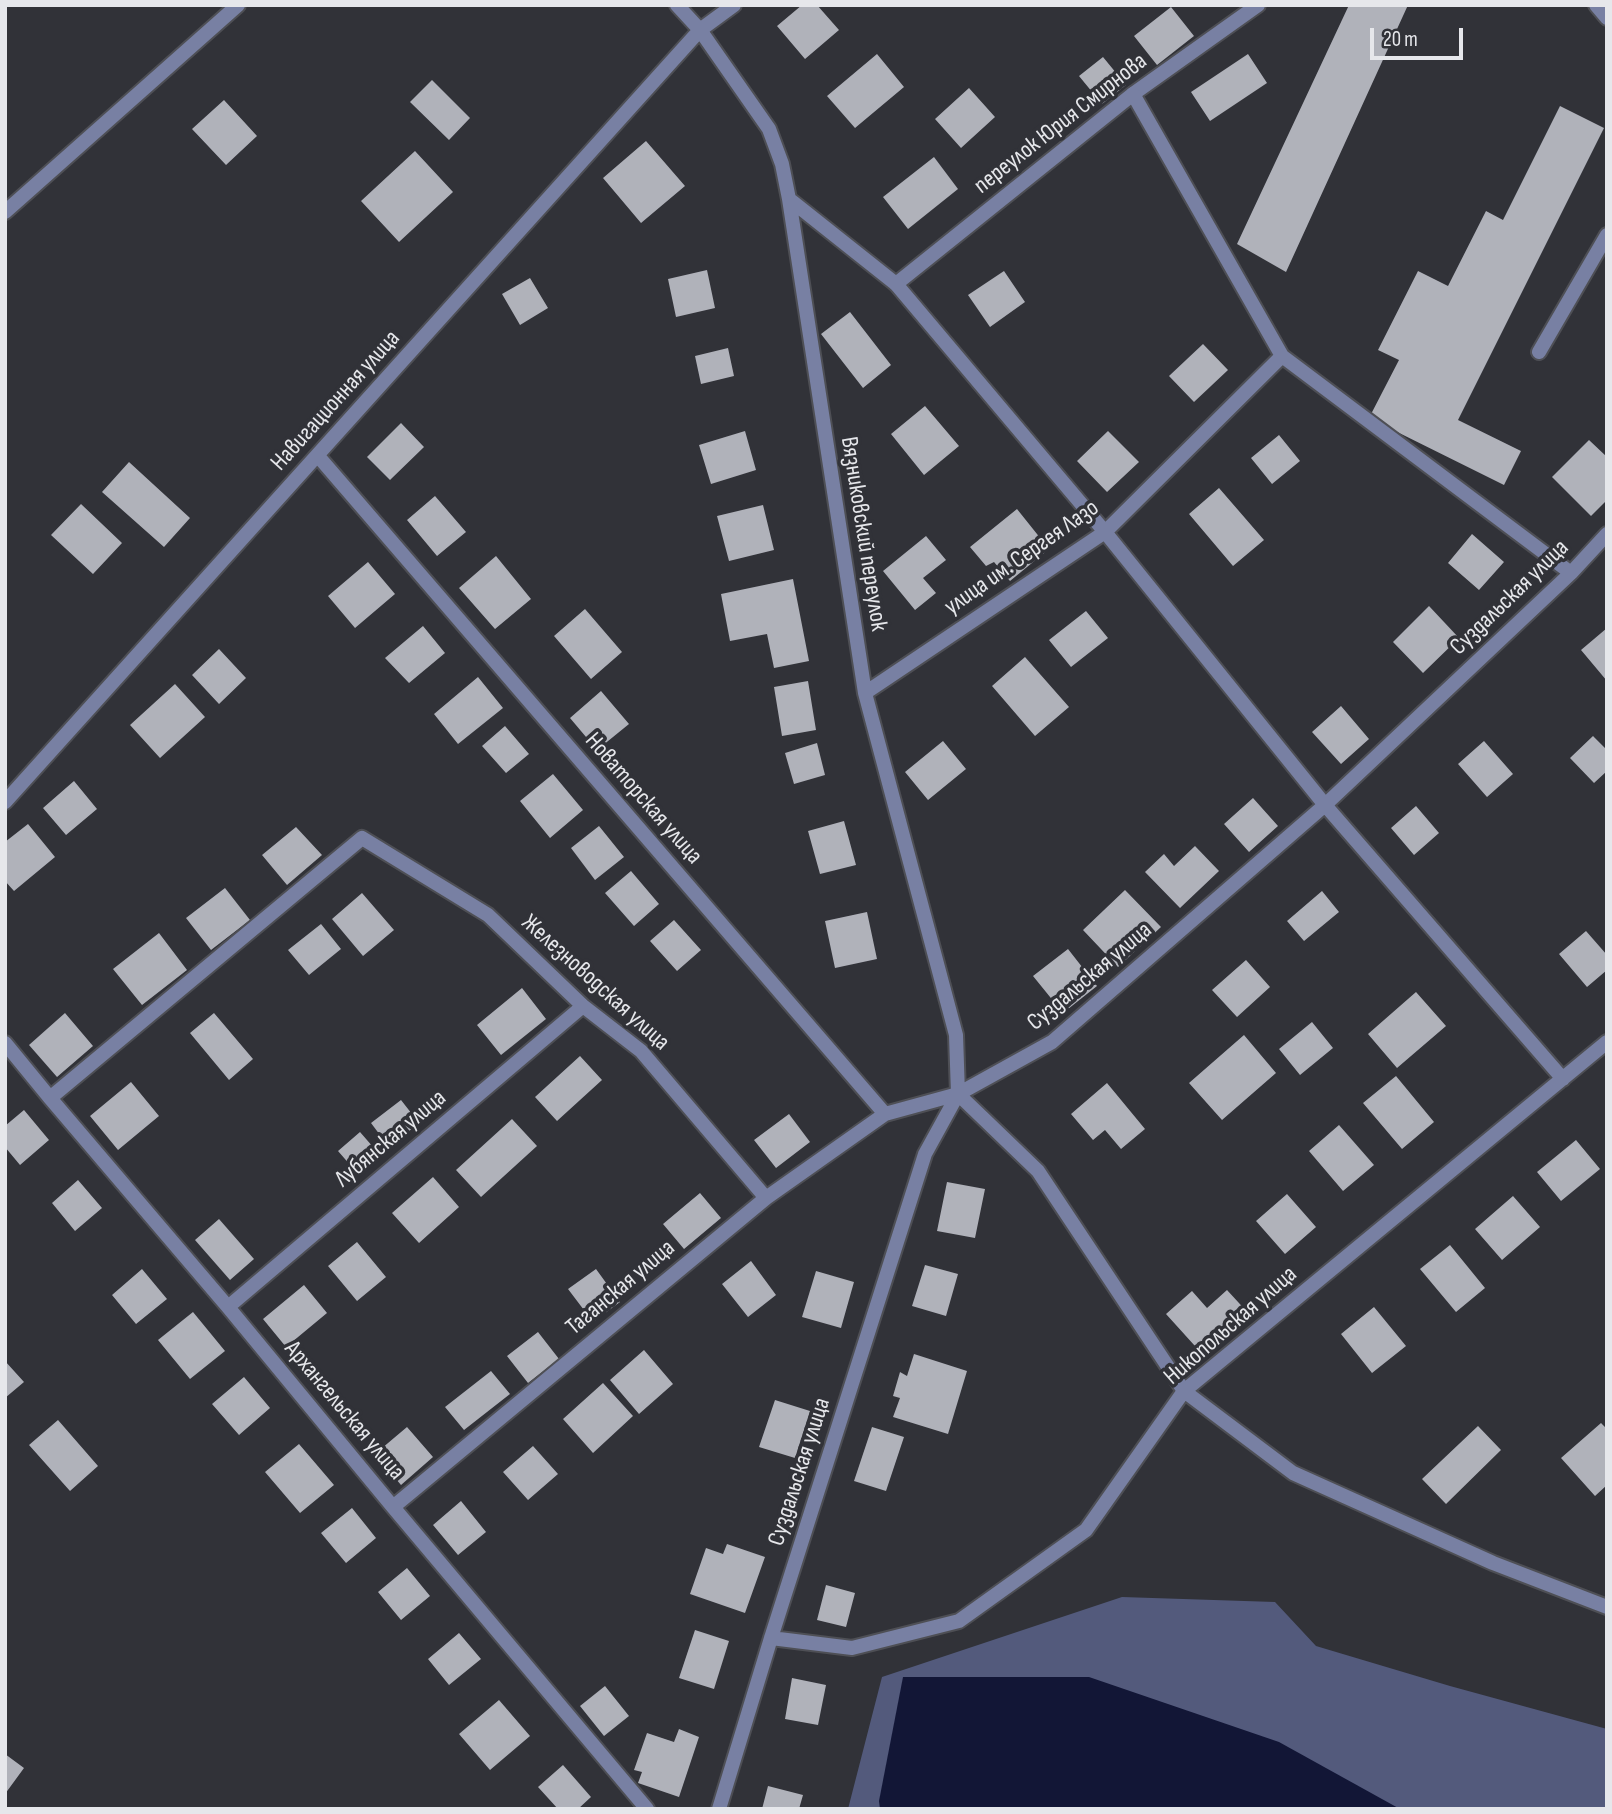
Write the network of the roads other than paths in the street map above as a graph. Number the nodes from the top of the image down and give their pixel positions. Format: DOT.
graph roads {
  1 [pos="238,5"];
  2 [pos="677,5"];
  3 [pos="734,5"];
  4 [pos="1258,5"];
  5 [pos="1596,5"];
  6 [pos="1607,18"];
  7 [pos="700,30"];
  8 [pos="1133,94"];
  9 [pos="789,199"];
  10 [pos="5,212"];
  11 [pos="1607,235"];
  12 [pos="896,284"];
  13 [pos="1539,352"];
  14 [pos="1282,356"];
  15 [pos="317,456"];
  16 [pos="1105,532"];
  17 [pos="1607,534"];
  18 [pos="1571,573"];
  19 [pos="865,693"];
  20 [pos="5,802"];
  21 [pos="1325,805"];
  22 [pos="583,1006"];
  23 [pos="1607,1042"];
  24 [pos="5,1043"];
  25 [pos="1563,1079"];
  26 [pos="958,1094"];
  27 [pos="50,1098"];
  28 [pos="885,1114"];
  29 [pos="766,1198"];
  30 [pos="228,1307"];
  31 [pos="1184,1391"];
  32 [pos="393,1507"];
  33 [pos="1607,1607"];
  34 [pos="771,1638"];
  35 [pos="647,1809"];
  36 [pos="719,1809"];
  1 -- 10 [label="street"];
  2 -- 7 [label="street, Вязниковский переулок"];
  3 -- 7 [label="street, Навигационная улица"];
  4 -- 8 [label="street, переулок Юрия Смирнова"];
  5 -- 6 [label="street"];
  7 -- 9 [label="street, Вязниковский переулок"];
  7 -- 15 [label="street, Навигационная улица"];
  8 -- 12 [label="street, переулок Юрия Смирнова"];
  8 -- 14 [label="street"];
  9 -- 12 [label="street"];
  9 -- 19 [label="street, Вязниковский переулок"];
  11 -- 13 [label="street"];
  12 -- 16 [label="street"];
  14 -- 16 [label="street, улица им. Сергея Лазо"];
  14 -- 18 [label="street"];
  15 -- 20 [label="street, Навигационная улица"];
  15 -- 28 [label="street, Новаторская улица"];
  16 -- 19 [label="street, улица им. Сергея Лазо"];
  16 -- 21 [label="street"];
  17 -- 18 [label="street, Суздальская улица"];
  18 -- 21 [label="street, Суздальская улица"];
  19 -- 26 [label="street, Вязниковский переулок"];
  21 -- 25 [label="street"];
  21 -- 26 [label="street, Суздальская улица"];
  22 -- 27 [label="street, Железноводская улица"];
  22 -- 29 [label="street, Железноводская улица"];
  22 -- 30 [label="street, Лубянская улица"];
  23 -- 25 [label="street, Никопольская улица"];
  24 -- 27 [label="street, Архангельская улица"];
  25 -- 31 [label="street, Никопольская улица"];
  26 -- 28 [label="street"];
  26 -- 31 [label="street"];
  26 -- 34 [label="street, Суздальская улица"];
  27 -- 30 [label="street, Архангельская улица"];
  28 -- 29 [label="street, Таганская улица"];
  29 -- 32 [label="street, Таганская улица"];
  30 -- 32 [label="street, Архангельская улица"];
  31 -- 33 [label="street"];
  31 -- 34 [label="street, Никопольская улица"];
  32 -- 35 [label="street, Архангельская улица"];
  34 -- 36 [label="street, Суздальская улица"];
}
